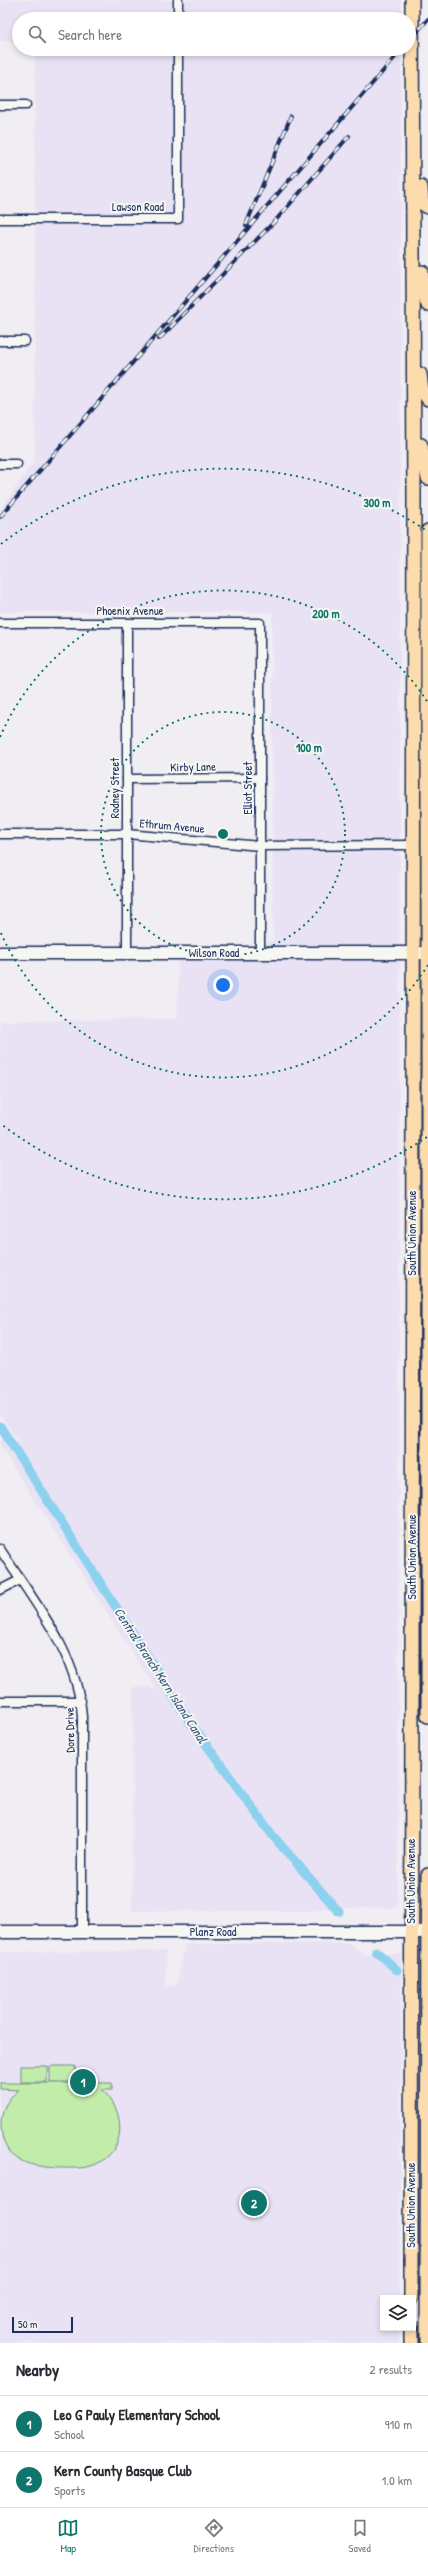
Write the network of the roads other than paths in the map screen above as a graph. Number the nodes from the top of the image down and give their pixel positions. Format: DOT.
graph roads {
  1 [pos="178,0"];
  2 [pos="412,0"];
  3 [pos="178,12"];
  4 [pos="412,12"];
  5 [pos="178,56"];
  6 [pos="412,56"];
  7 [pos="0,105"];
  8 [pos="26,105"];
  9 [pos="413,122"];
  10 [pos="428,207"];
  11 [pos="0,219"];
  12 [pos="414,223"];
  13 [pos="428,305"];
  14 [pos="413,322"];
  15 [pos="0,341"];
  16 [pos="25,341"];
  17 [pos="428,399"];
  18 [pos="413,421"];
  19 [pos="0,464"];
  20 [pos="17,464"];
  21 [pos="428,478"];
  22 [pos="414,495"];
  23 [pos="428,531"];
  24 [pos="428,562"];
  25 [pos="414,568"];
  26 [pos="0,623"];
  27 [pos="127,623"];
  28 [pos="260,623"];
  29 [pos="428,650"];
  30 [pos="260,778"];
  31 [pos="127,779"];
  32 [pos="428,819"];
  33 [pos="0,834"];
  34 [pos="127,834"];
  35 [pos="413,845"];
  36 [pos="260,846"];
  37 [pos="0,953"];
  38 [pos="127,953"];
  39 [pos="260,953"];
  40 [pos="413,953"];
  41 [pos="428,953"];
  42 [pos="412,1203"];
  43 [pos="427,1203"];
  44 [pos="412,1368"];
  45 [pos="427,1442"];
  46 [pos="412,1473"];
  47 [pos="0,1549"];
  48 [pos="427,1558"];
  49 [pos="20,1580"];
  50 [pos="0,1590"];
  51 [pos="412,1681"];
  52 [pos="427,1681"];
  53 [pos="0,1701"];
  54 [pos="81,1701"];
  55 [pos="428,1716"];
  56 [pos="428,1875"];
  57 [pos="0,1932"];
  58 [pos="82,1932"];
  59 [pos="411,1932"];
  60 [pos="428,1932"];
  61 [pos="411,2295"];
  62 [pos="411,2331"];
  63 [pos="411,2343"];
  64 [pos="427,2343"];
  1 -- 3 [label="street"];
  2 -- 4 [label="main road, South Union Avenue"];
  5 -- 11 [label="street, Lawson Road"];
  6 -- 9 [label="main road, South Union Avenue"];
  7 -- 8 [label="street"];
  9 -- 10 [label="main road"];
  9 -- 12 [label="main road, South Union Avenue"];
  12 -- 13 [label="main road"];
  12 -- 14 [label="main road, South Union Avenue"];
  14 -- 17 [label="main road"];
  14 -- 18 [label="main road, South Union Avenue"];
  15 -- 16 [label="street"];
  18 -- 21 [label="main road"];
  18 -- 22 [label="main road, South Union Avenue"];
  19 -- 20 [label="street"];
  22 -- 24 [label="main road"];
  22 -- 25 [label="main road, South Union Avenue"];
  23 -- 24 [label="main road, South Union Avenue"];
  24 -- 29 [label="main road, South Union Avenue"];
  25 -- 29 [label="main road"];
  25 -- 35 [label="main road, South Union Avenue"];
  26 -- 27 [label="street, Phoenix Avenue"];
  27 -- 28 [label="street, Phoenix Avenue"];
  27 -- 31 [label="street, Rodney Street"];
  28 -- 30 [label="street, Elliot Street"];
  29 -- 32 [label="main road, South Union Avenue"];
  30 -- 31 [label="street, Kirby Lane"];
  30 -- 36 [label="street, Elliot Street"];
  31 -- 34 [label="street, Rodney Street"];
  32 -- 41 [label="main road, South Union Avenue"];
  33 -- 34 [label="street, Ethrum Avenue"];
  34 -- 36 [label="street, Ethrum Avenue"];
  34 -- 38 [label="street, Rodney Street"];
  35 -- 36 [label="street, Ethrum Avenue"];
  35 -- 40 [label="main road, South Union Avenue"];
  36 -- 39 [label="street, Elliot Street"];
  37 -- 38 [label="street, Wilson Road"];
  38 -- 39 [label="street, Wilson Road"];
  39 -- 40 [label="street, Wilson Road"];
  40 -- 41 [label="street, Wilson Road"];
  40 -- 42 [label="main road, South Union Avenue"];
  41 -- 43 [label="main road, South Union Avenue"];
  42 -- 43 [label="main road"];
  42 -- 44 [label="main road, South Union Avenue"];
  43 -- 45 [label="main road, South Union Avenue"];
  44 -- 45 [label="main road"];
  44 -- 46 [label="main road, South Union Avenue"];
  45 -- 48 [label="main road, South Union Avenue"];
  46 -- 48 [label="main road"];
  46 -- 51 [label="main road, South Union Avenue"];
  47 -- 49 [label="street, Dore Drive"];
  48 -- 52 [label="main road, South Union Avenue"];
  49 -- 50 [label="street"];
  49 -- 54 [label="street, Dore Drive"];
  51 -- 52 [label="main road"];
  51 -- 59 [label="main road, South Union Avenue"];
  52 -- 55 [label="main road, South Union Avenue"];
  53 -- 54 [label="street"];
  54 -- 58 [label="street, Dore Drive"];
  56 -- 60 [label="main road, South Union Avenue"];
  57 -- 58 [label="street, Planz Road"];
  58 -- 59 [label="street, Planz Road"];
  59 -- 60 [label="street, Planz Road"];
  59 -- 61 [label="main road, South Union Avenue"];
  60 -- 64 [label="main road, South Union Avenue"];
  62 -- 63 [label="main road"];
}
